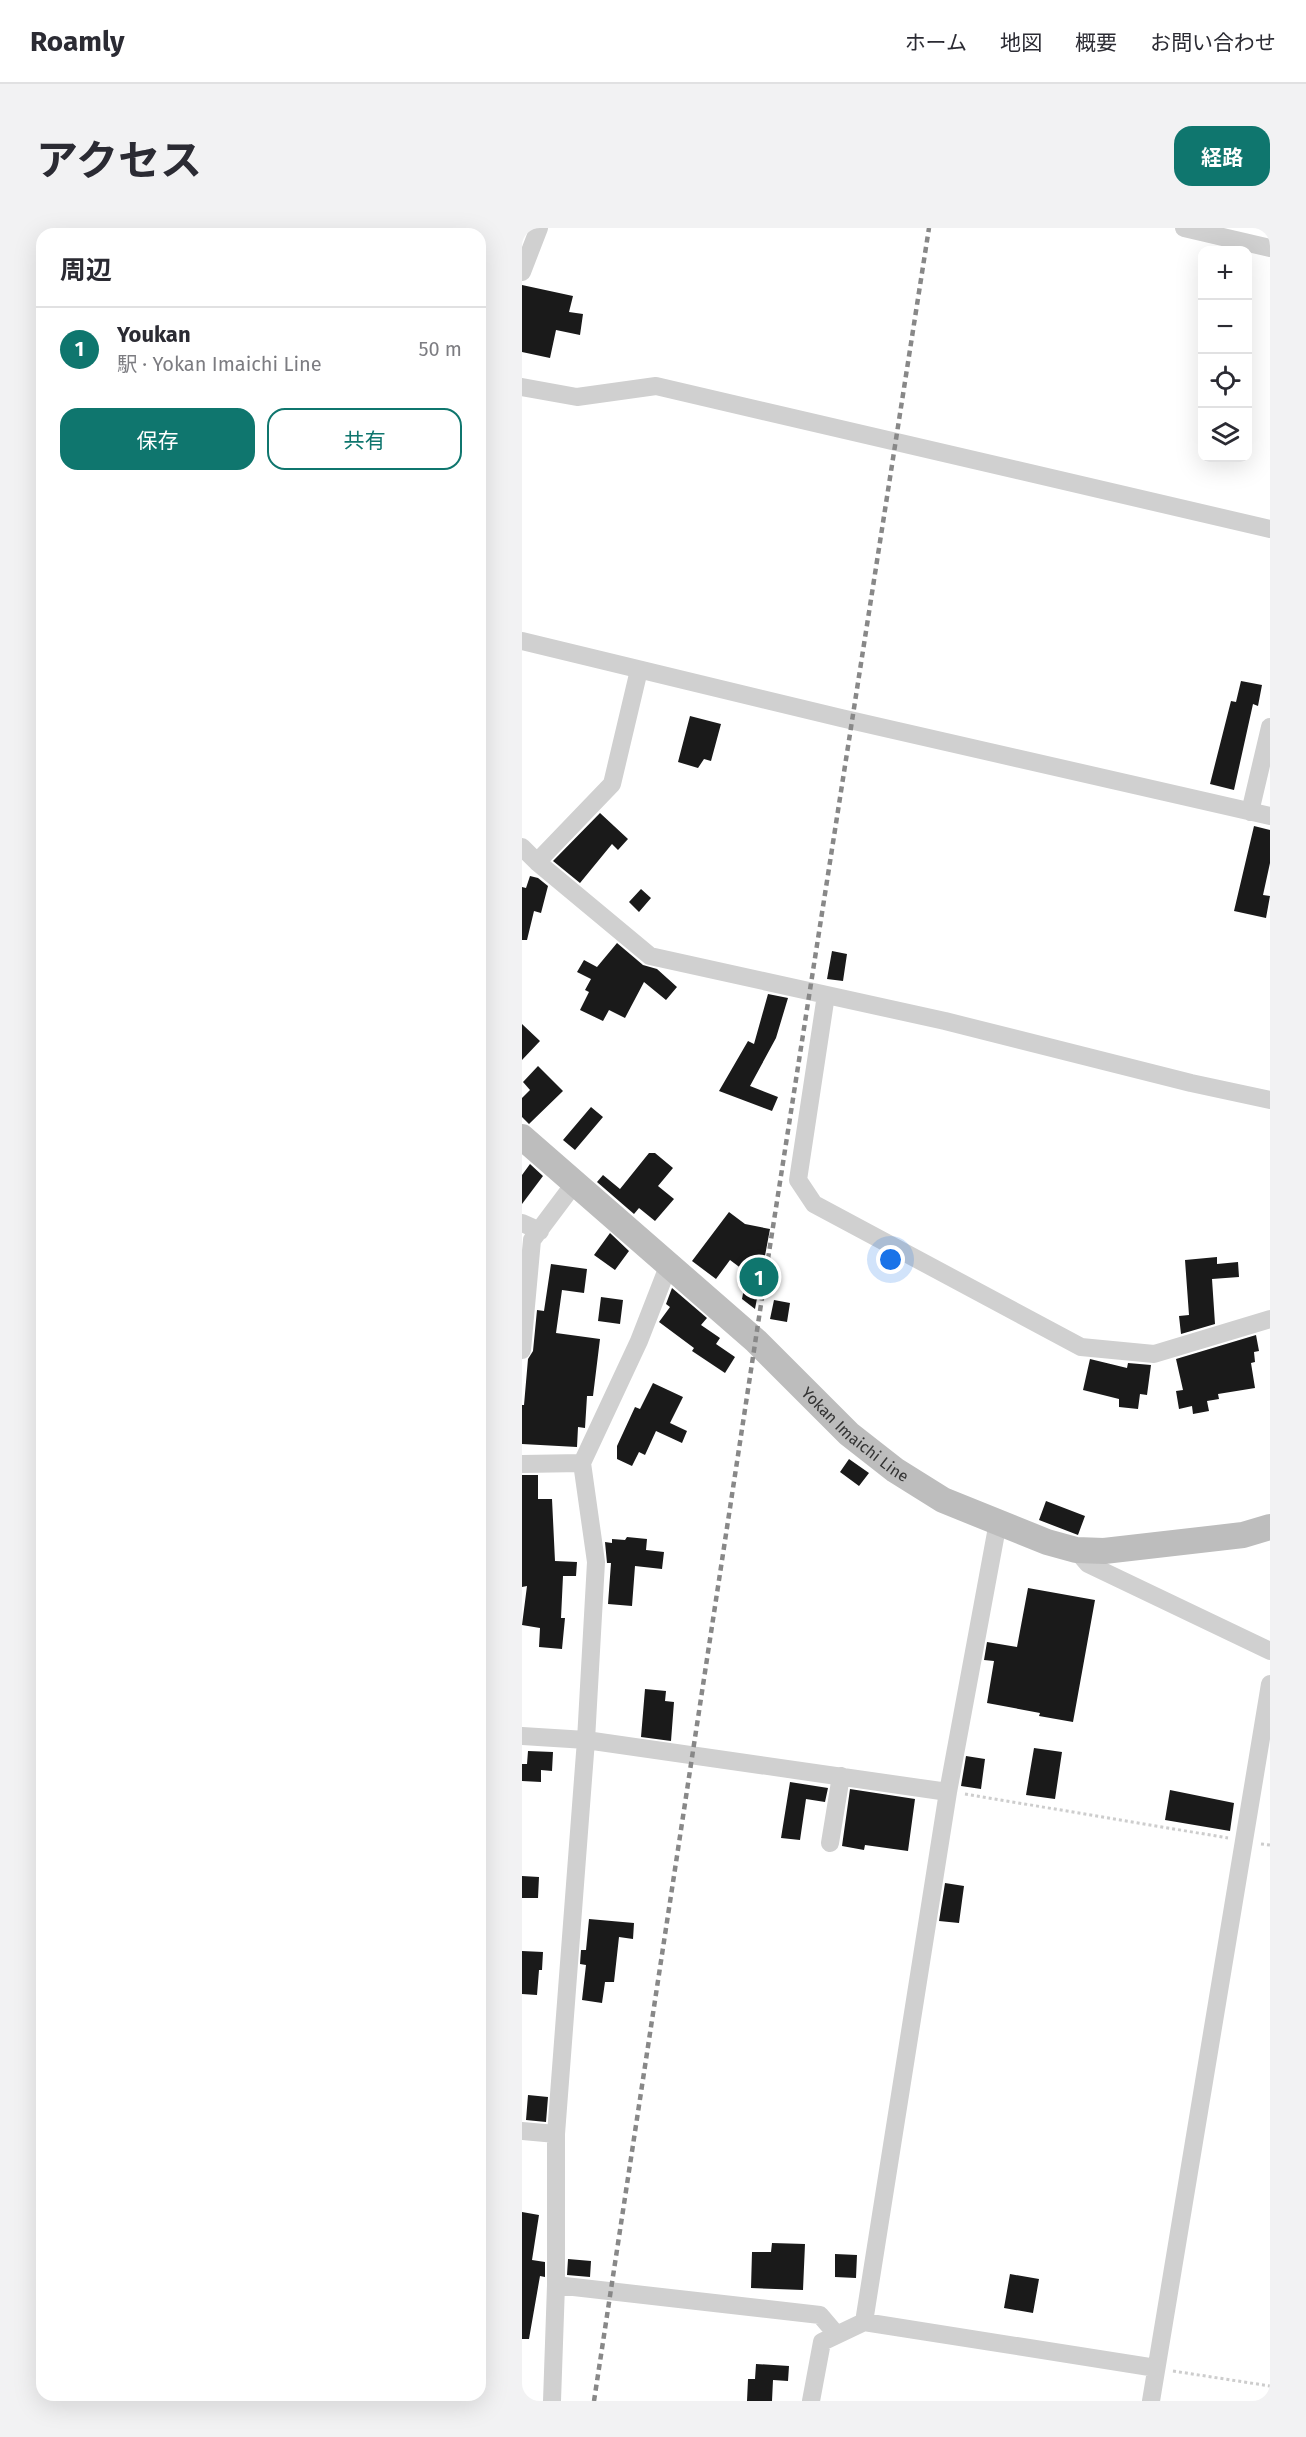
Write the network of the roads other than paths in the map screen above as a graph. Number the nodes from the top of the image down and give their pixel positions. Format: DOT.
graph roads {
  1 [pos="539,228"];
  2 [pos="1184,228"];
  3 [pos="1270,249"];
  4 [pos="522,272"];
  5 [pos="522,387"];
  6 [pos="1270,529"];
  7 [pos="522,641"];
  8 [pos="639,670"];
  9 [pos="1270,727"];
  10 [pos="1250,812"];
  11 [pos="1270,816"];
  12 [pos="522,847"];
  13 [pos="537,862"];
  14 [pos="826,995"];
  15 [pos="1270,1100"];
  16 [pos="522,1137"];
  17 [pos="574,1184"];
  18 [pos="522,1223"];
  19 [pos="540,1231"];
  20 [pos="669,1264"];
  21 [pos="1270,1319"];
  22 [pos="522,1350"];
  23 [pos="582,1463"];
  24 [pos="522,1464"];
  25 [pos="998,1522"];
  26 [pos="1270,1527"];
  27 [pos="1076,1550"];
  28 [pos="1270,1651"];
  29 [pos="1270,1684"];
  30 [pos="522,1736"];
  31 [pos="586,1740"];
  32 [pos="841,1776"];
  33 [pos="948,1792"];
  34 [pos="830,1843"];
  35 [pos="522,2131"];
  36 [pos="556,2134"];
  37 [pos="556,2285"];
  38 [pos="864,2322"];
  39 [pos="837,2335"];
  40 [pos="1156,2368"];
  41 [pos="552,2401"];
  42 [pos="812,2401"];
  43 [pos="1151,2401"];
  1 -- 4 [label="street"];
  2 -- 3 [label="street"];
  5 -- 6 [label="street"];
  7 -- 8 [label="street"];
  8 -- 10 [label="street"];
  8 -- 13 [label="street"];
  9 -- 10 [label="street"];
  10 -- 11 [label="street"];
  12 -- 13 [label="street"];
  13 -- 14 [label="street"];
  14 -- 15 [label="street"];
  14 -- 21 [label="street"];
  16 -- 17 [label="main road, Yokan Imaichi Line"];
  17 -- 19 [label="street"];
  17 -- 20 [label="main road, Yokan Imaichi Line"];
  18 -- 19 [label="street"];
  19 -- 22 [label="street"];
  20 -- 23 [label="street"];
  20 -- 25 [label="main road, Yokan Imaichi Line"];
  23 -- 24 [label="street"];
  23 -- 31 [label="street"];
  25 -- 27 [label="main road, Yokan Imaichi Line"];
  25 -- 33 [label="street"];
  26 -- 27 [label="main road, Yokan Imaichi Line"];
  27 -- 28 [label="street"];
  29 -- 40 [label="street"];
  30 -- 31 [label="street"];
  31 -- 32 [label="street"];
  31 -- 36 [label="street"];
  32 -- 33 [label="street"];
  32 -- 34 [label="street"];
  33 -- 38 [label="street"];
  35 -- 36 [label="street"];
  36 -- 37 [label="street"];
  37 -- 39 [label="street"];
  37 -- 41 [label="street"];
  38 -- 39 [label="street"];
  38 -- 40 [label="street"];
  39 -- 42 [label="street"];
  40 -- 43 [label="street"];
}
